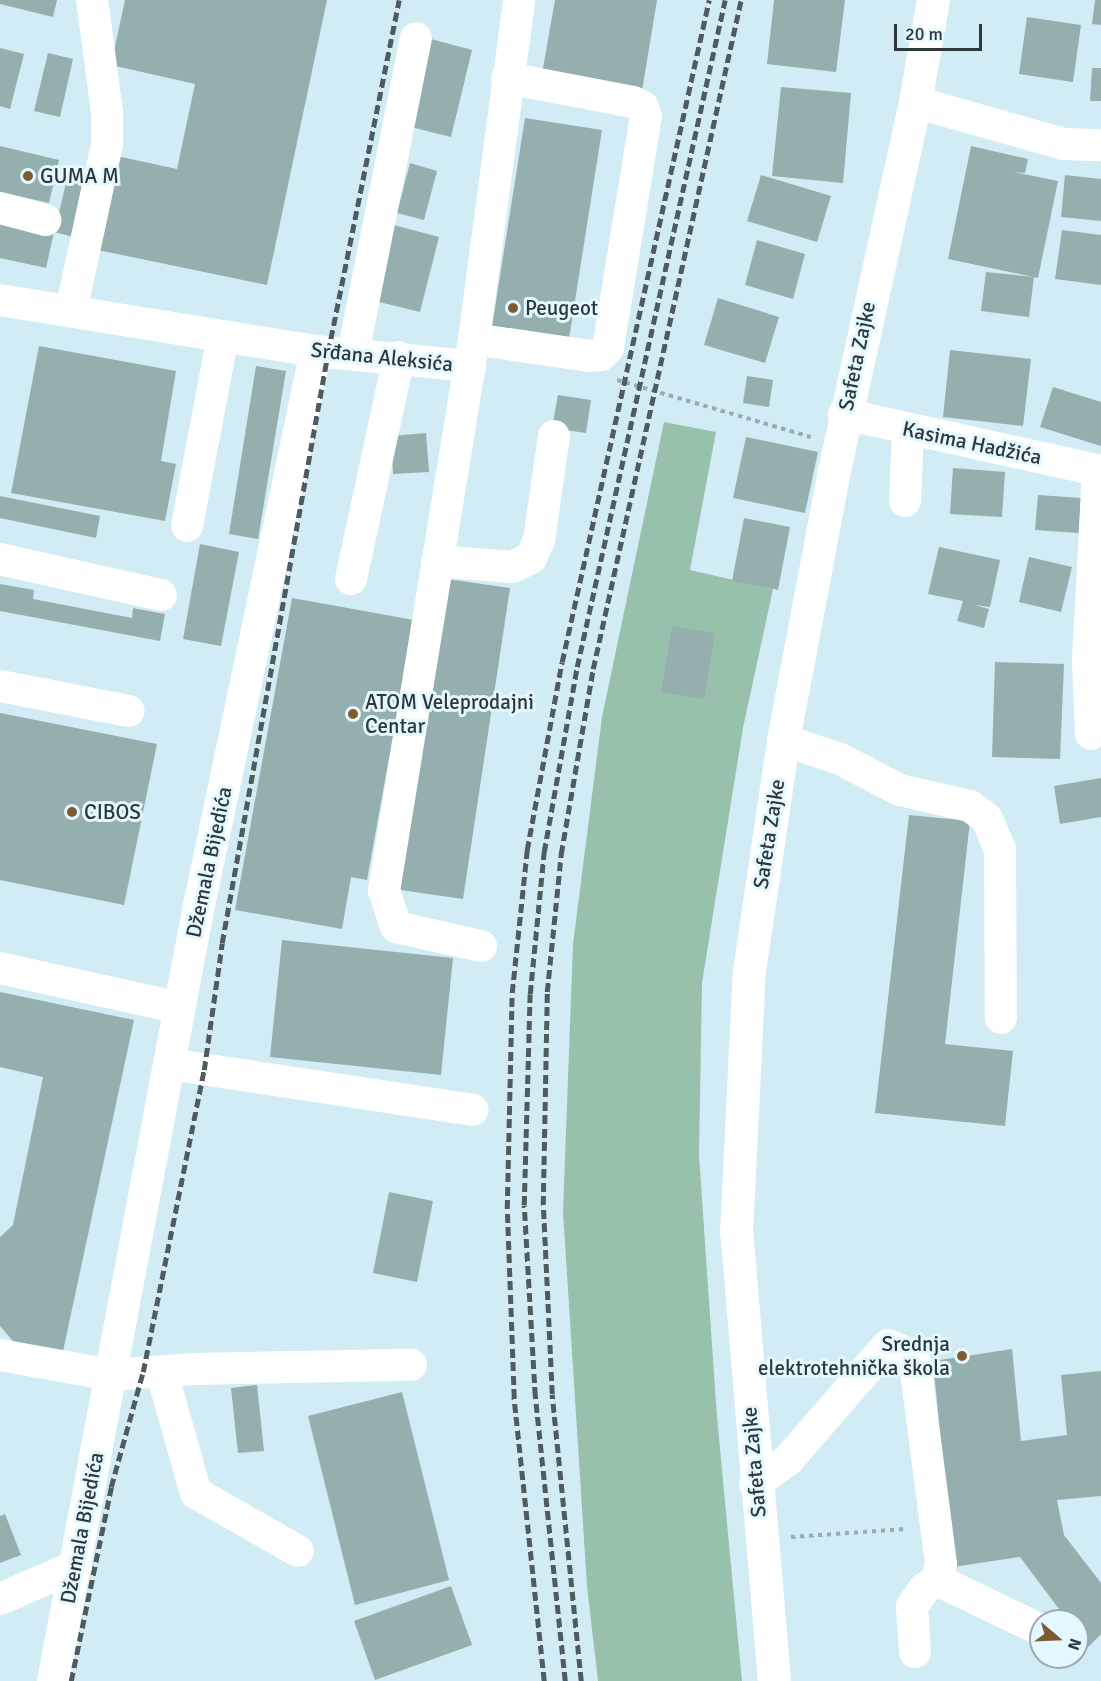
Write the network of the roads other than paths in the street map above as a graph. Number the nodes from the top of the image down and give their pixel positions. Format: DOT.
graph roads {
  1 [pos="92,0"];
  2 [pos="519,0"];
  3 [pos="933,0"];
  4 [pos="416,38"];
  5 [pos="507,78"];
  6 [pos="915,102"];
  7 [pos="1101,145"];
  8 [pos="0,208"];
  9 [pos="45,220"];
  10 [pos="0,300"];
  11 [pos="71,311"];
  12 [pos="223,336"];
  13 [pos="316,351"];
  14 [pos="353,353"];
  15 [pos="472,353"];
  16 [pos="399,357"];
  17 [pos="844,414"];
  18 [pos="908,429"];
  19 [pos="554,436"];
  20 [pos="1099,471"];
  21 [pos="905,501"];
  22 [pos="187,526"];
  23 [pos="0,559"];
  24 [pos="437,561"];
  25 [pos="351,579"];
  26 [pos="161,595"];
  27 [pos="0,686"];
  28 [pos="129,711"];
  29 [pos="1090,734"];
  30 [pos="783,740"];
  31 [pos="481,946"];
  32 [pos="0,968"];
  33 [pos="180,1008"];
  34 [pos="1001,1018"];
  35 [pos="169,1064"];
  36 [pos="473,1110"];
  37 [pos="0,1355"];
  38 [pos="411,1365"];
  39 [pos="162,1372"];
  40 [pos="111,1375"];
  41 [pos="755,1484"];
  42 [pos="298,1551"];
  43 [pos="76,1566"];
  44 [pos="937,1580"];
  45 [pos="0,1599"];
  46 [pos="1029,1624"];
  47 [pos="915,1652"];
  48 [pos="53,1681"];
  49 [pos="774,1681"];
  1 -- 11 [label="street"];
  2 -- 5 [label="street, Srđana Aleksića"];
  3 -- 6 [label="main road, Safeta Zajke"];
  4 -- 14 [label="street"];
  5 -- 15 [label="street, Srđana Aleksića"];
  5 -- 15 [label="street"];
  6 -- 7 [label="street"];
  6 -- 17 [label="main road, Safeta Zajke"];
  8 -- 9 [label="street"];
  10 -- 11 [label="street, Srđana Aleksića"];
  11 -- 12 [label="street, Srđana Aleksića"];
  12 -- 13 [label="street, Srđana Aleksića"];
  12 -- 22 [label="street"];
  13 -- 14 [label="street, Srđana Aleksića"];
  13 -- 33 [label="street, Džemala Bijedića"];
  14 -- 16 [label="street, Srđana Aleksića"];
  15 -- 16 [label="street, Srđana Aleksića"];
  15 -- 24 [label="street"];
  16 -- 25 [label="street"];
  17 -- 18 [label="street, Kasima Hadžića"];
  17 -- 30 [label="main road, Safeta Zajke"];
  18 -- 20 [label="street, Kasima Hadžića"];
  18 -- 21 [label="street"];
  19 -- 24 [label="street"];
  20 -- 29 [label="street"];
  23 -- 26 [label="street"];
  24 -- 31 [label="street"];
  27 -- 28 [label="street"];
  30 -- 34 [label="street"];
  30 -- 41 [label="main road, Safeta Zajke"];
  32 -- 33 [label="street"];
  33 -- 35 [label="street, Džemala Bijedića"];
  35 -- 36 [label="street"];
  35 -- 40 [label="street, Džemala Bijedića"];
  37 -- 40 [label="street"];
  38 -- 39 [label="street"];
  39 -- 40 [label="street"];
  39 -- 42 [label="street"];
  40 -- 43 [label="street, Džemala Bijedića"];
  41 -- 44 [label="street"];
  41 -- 49 [label="main road, Safeta Zajke"];
  43 -- 45 [label="street"];
  43 -- 48 [label="street, Džemala Bijedića"];
  44 -- 46 [label="street"];
  44 -- 47 [label="street"];
}
